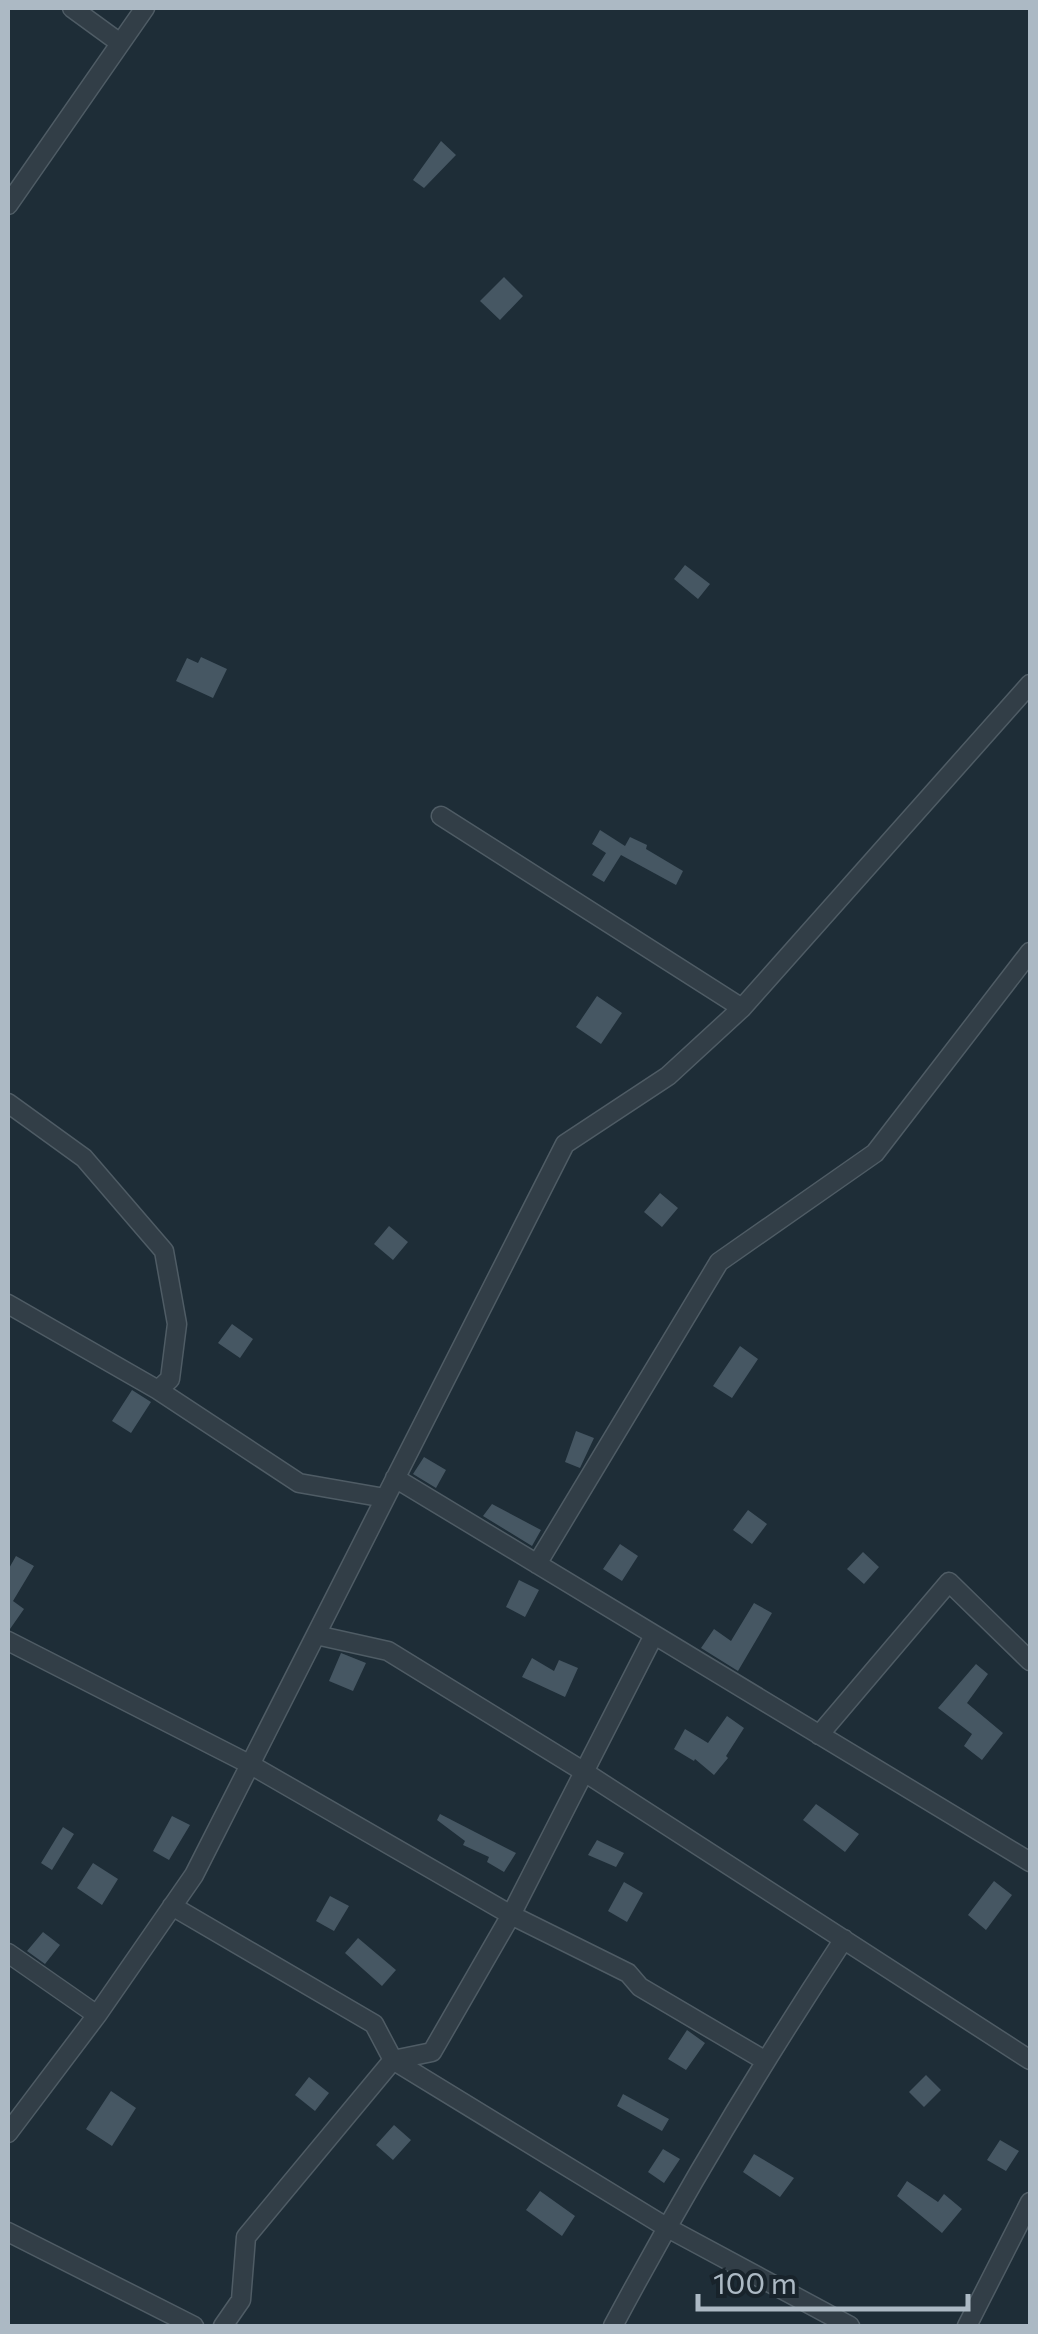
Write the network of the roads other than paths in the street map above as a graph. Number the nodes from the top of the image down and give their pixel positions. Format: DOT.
graph roads {
  1 [pos="72,8"];
  2 [pos="145,8"];
  3 [pos="120,43"];
  4 [pos="8,205"];
  5 [pos="1030,684"];
  6 [pos="441,816"];
  7 [pos="1030,952"];
  8 [pos="742,1008"];
  9 [pos="8,1103"];
  10 [pos="8,1304"];
  11 [pos="158,1390"];
  12 [pos="394,1478"];
  13 [pos="384,1498"];
  14 [pos="537,1564"];
  15 [pos="316,1635"];
  16 [pos="654,1635"];
  17 [pos="8,1641"];
  18 [pos="1030,1662"];
  19 [pos="819,1735"];
  20 [pos="251,1766"];
  21 [pos="586,1773"];
  22 [pos="1030,1862"];
  23 [pos="172,1906"];
  24 [pos="511,1915"];
  25 [pos="844,1939"];
  26 [pos="8,1953"];
  27 [pos="97,2015"];
  28 [pos="392,2060"];
  29 [pos="764,2060"];
  30 [pos="1030,2060"];
  31 [pos="8,2133"];
  32 [pos="1030,2202"];
  33 [pos="666,2227"];
  34 [pos="8,2232"];
  35 [pos="194,2326"];
  36 [pos="223,2326"];
  37 [pos="613,2326"];
  38 [pos="850,2326"];
  39 [pos="967,2326"];
  1 -- 3 [label="street"];
  2 -- 3 [label="street"];
  3 -- 4 [label="street"];
  5 -- 8 [label="street"];
  6 -- 8 [label="street"];
  7 -- 14 [label="street"];
  8 -- 12 [label="street"];
  9 -- 11 [label="street"];
  10 -- 11 [label="street"];
  11 -- 13 [label="street"];
  12 -- 13 [label="street"];
  12 -- 14 [label="street"];
  13 -- 15 [label="street"];
  14 -- 16 [label="street"];
  15 -- 20 [label="street"];
  15 -- 21 [label="street"];
  16 -- 19 [label="street"];
  16 -- 21 [label="street"];
  17 -- 20 [label="street"];
  18 -- 19 [label="street"];
  19 -- 22 [label="street"];
  20 -- 23 [label="street"];
  20 -- 24 [label="street"];
  21 -- 24 [label="street"];
  21 -- 25 [label="street"];
  23 -- 27 [label="street"];
  23 -- 28 [label="street"];
  24 -- 28 [label="street"];
  24 -- 29 [label="street"];
  25 -- 29 [label="street"];
  25 -- 30 [label="street"];
  26 -- 27 [label="street"];
  27 -- 31 [label="street"];
  28 -- 33 [label="street"];
  28 -- 36 [label="street"];
  29 -- 33 [label="street"];
  32 -- 39 [label="street"];
  33 -- 37 [label="street"];
  33 -- 38 [label="street"];
  34 -- 35 [label="street"];
}
